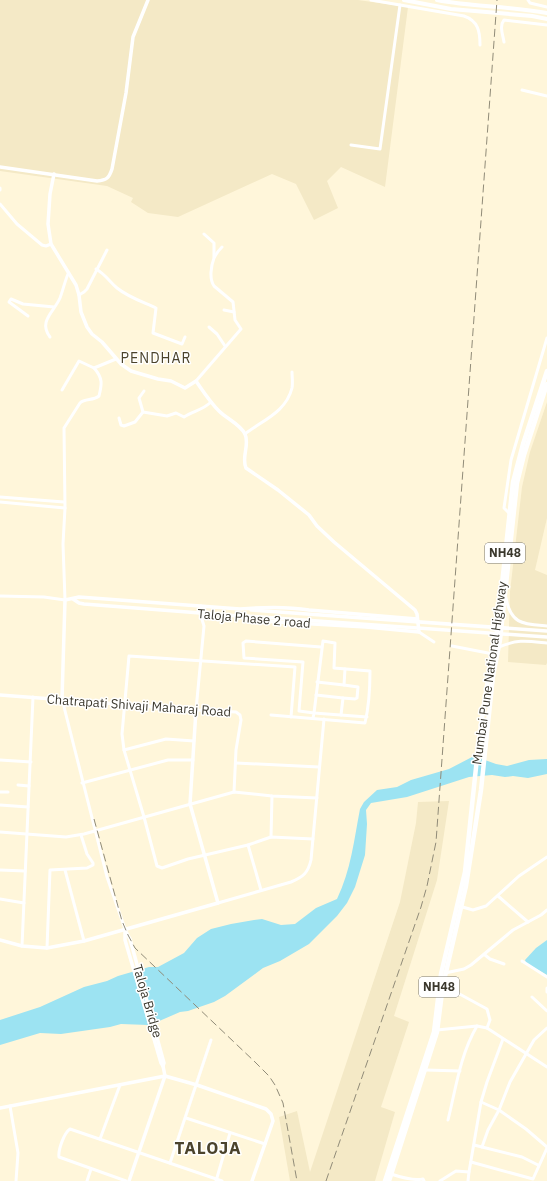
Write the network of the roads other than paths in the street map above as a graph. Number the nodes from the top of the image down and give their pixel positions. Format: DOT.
graph roads {
  1 [pos="148,0"];
  2 [pos="371,0"];
  3 [pos="404,0"];
  4 [pos="437,0"];
  5 [pos="528,0"];
  6 [pos="400,5"];
  7 [pos="547,7"];
  8 [pos="547,12"];
  9 [pos="547,19"];
  10 [pos="547,25"];
  11 [pos="504,42"];
  12 [pos="480,45"];
  13 [pos="522,90"];
  14 [pos="547,96"];
  15 [pos="351,145"];
  16 [pos="0,167"];
  17 [pos="54,174"];
  18 [pos="0,204"];
  19 [pos="204,234"];
  20 [pos="51,244"];
  21 [pos="222,247"];
  22 [pos="107,250"];
  23 [pos="214,257"];
  24 [pos="96,269"];
  25 [pos="68,274"];
  26 [pos="79,295"];
  27 [pos="54,307"];
  28 [pos="224,310"];
  29 [pos="234,312"];
  30 [pos="28,316"];
  31 [pos="209,327"];
  32 [pos="50,337"];
  33 [pos="185,337"];
  34 [pos="547,338"];
  35 [pos="225,346"];
  36 [pos="116,359"];
  37 [pos="94,368"];
  38 [pos="547,371"];
  39 [pos="292,372"];
  40 [pos="196,381"];
  41 [pos="547,384"];
  42 [pos="62,390"];
  43 [pos="144,391"];
  44 [pos="211,402"];
  45 [pos="143,412"];
  46 [pos="119,418"];
  47 [pos="245,434"];
  48 [pos="0,497"];
  49 [pos="0,502"];
  50 [pos="64,502"];
  51 [pos="65,508"];
  52 [pos="509,513"];
  53 [pos="505,593"];
  54 [pos="0,596"];
  55 [pos="73,599"];
  56 [pos="65,600"];
  57 [pos="201,606"];
  58 [pos="240,609"];
  59 [pos="200,613"];
  60 [pos="239,616"];
  61 [pos="417,619"];
  62 [pos="547,626"];
  63 [pos="547,631"];
  64 [pos="419,632"];
  65 [pos="547,637"];
  66 [pos="434,642"];
  67 [pos="547,643"];
  68 [pos="452,646"];
  69 [pos="321,647"];
  70 [pos="499,647"];
  71 [pos="495,654"];
  72 [pos="254,659"];
  73 [pos="201,660"];
  74 [pos="280,660"];
  75 [pos="254,664"];
  76 [pos="280,666"];
  77 [pos="345,669"];
  78 [pos="317,682"];
  79 [pos="344,685"];
  80 [pos="0,695"];
  81 [pos="316,695"];
  82 [pos="33,697"];
  83 [pos="343,698"];
  84 [pos="0,699"];
  85 [pos="62,699"];
  86 [pos="125,705"];
  87 [pos="196,710"];
  88 [pos="314,712"];
  89 [pos="271,715"];
  90 [pos="341,715"];
  91 [pos="291,717"];
  92 [pos="367,717"];
  93 [pos="313,718"];
  94 [pos="324,719"];
  95 [pos="194,741"];
  96 [pos="124,750"];
  97 [pos="0,760"];
  98 [pos="193,760"];
  99 [pos="30,762"];
  100 [pos="236,763"];
  101 [pos="320,767"];
  102 [pos="130,771"];
  103 [pos="82,783"];
  104 [pos="18,785"];
  105 [pos="29,786"];
  106 [pos="0,792"];
  107 [pos="8,792"];
  108 [pos="234,792"];
  109 [pos="272,796"];
  110 [pos="317,798"];
  111 [pos="190,804"];
  112 [pos="0,805"];
  113 [pos="28,807"];
  114 [pos="144,817"];
  115 [pos="96,831"];
  116 [pos="0,832"];
  117 [pos="27,834"];
  118 [pos="81,835"];
  119 [pos="271,837"];
  120 [pos="313,839"];
  121 [pos="248,845"];
  122 [pos="204,855"];
  123 [pos="547,857"];
  124 [pos="0,870"];
  125 [pos="65,870"];
  126 [pos="25,871"];
  127 [pos="261,890"];
  128 [pos="498,896"];
  129 [pos="0,899"];
  130 [pos="24,903"];
  131 [pos="218,903"];
  132 [pos="459,906"];
  133 [pos="547,910"];
  134 [pos="528,922"];
  135 [pos="125,929"];
  136 [pos="0,940"];
  137 [pos="84,941"];
  138 [pos="22,946"];
  139 [pos="47,948"];
  140 [pos="485,955"];
  141 [pos="522,961"];
  142 [pos="504,964"];
  143 [pos="443,973"];
  144 [pos="547,977"];
  145 [pos="443,985"];
  146 [pos="547,988"];
  147 [pos="547,992"];
  148 [pos="532,997"];
  149 [pos="547,1011"];
  150 [pos="477,1026"];
  151 [pos="487,1028"];
  152 [pos="547,1028"];
  153 [pos="436,1030"];
  154 [pos="503,1038"];
  155 [pos="211,1040"];
  156 [pos="158,1045"];
  157 [pos="527,1054"];
  158 [pos="547,1067"];
  159 [pos="426,1070"];
  160 [pos="460,1071"];
  161 [pos="165,1076"];
  162 [pos="120,1085"];
  163 [pos="197,1085"];
  164 [pos="481,1102"];
  165 [pos="10,1106"];
  166 [pos="0,1108"];
  167 [pos="499,1110"];
  168 [pos="186,1118"];
  169 [pos="448,1120"];
  170 [pos="230,1133"];
  171 [pos="100,1139"];
  172 [pos="265,1144"];
  173 [pos="474,1145"];
  174 [pos="482,1146"];
  175 [pos="547,1147"];
  176 [pos="138,1152"];
  177 [pos="471,1162"];
  178 [pos="170,1163"];
  179 [pos="538,1166"];
  180 [pos="91,1169"];
  181 [pos="469,1172"];
  182 [pos="392,1174"];
  183 [pos="217,1180"];
  184 [pos="16,1181"];
  185 [pos="87,1181"];
  186 [pos="127,1181"];
  187 [pos="222,1181"];
  188 [pos="252,1181"];
  189 [pos="385,1181"];
  190 [pos="389,1181"];
  191 [pos="424,1181"];
  192 [pos="440,1181"];
  193 [pos="468,1181"];
  1 -- 17 [label="street"];
  2 -- 6 [label="street"];
  3 -- 9 [label="main road"];
  4 -- 8 [label="main road"];
  5 -- 7 [label="street"];
  6 -- 12 [label="street"];
  6 -- 15 [label="street"];
  10 -- 11 [label="street"];
  13 -- 14 [label="street"];
  16 -- 17 [label="street"];
  17 -- 20 [label="street"];
  18 -- 20 [label="street"];
  19 -- 23 [label="street"];
  20 -- 25 [label="street"];
  21 -- 23 [label="street"];
  22 -- 24 [label="street"];
  23 -- 29 [label="street"];
  24 -- 26 [label="street"];
  24 -- 33 [label="street"];
  25 -- 26 [label="street"];
  25 -- 27 [label="street"];
  26 -- 36 [label="street"];
  27 -- 30 [label="street"];
  27 -- 32 [label="street"];
  28 -- 29 [label="street"];
  29 -- 35 [label="street"];
  31 -- 35 [label="street"];
  34 -- 52 [label="street"];
  35 -- 40 [label="street"];
  36 -- 37 [label="street"];
  36 -- 40 [label="street"];
  37 -- 42 [label="street"];
  37 -- 50 [label="street"];
  38 -- 52 [label="highway, Mumbai Pune National Highway / NH48"];
  39 -- 47 [label="street"];
  40 -- 44 [label="street"];
  41 -- 53 [label="highway, Mumbai Pune National Highway / NH48"];
  43 -- 45 [label="street"];
  44 -- 45 [label="street"];
  44 -- 47 [label="street"];
  45 -- 46 [label="street"];
  47 -- 61 [label="street"];
  48 -- 50 [label="street"];
  49 -- 51 [label="street"];
  50 -- 51 [label="street"];
  51 -- 56 [label="street"];
  52 -- 71 [label="highway, Mumbai Pune National Highway / NH48"];
  53 -- 62 [label="street"];
  53 -- 70 [label="highway, Mumbai Pune National Highway / NH48"];
  54 -- 56 [label="street"];
  55 -- 56 [label="street, Taloja Phase 2 road"];
  55 -- 57 [label="street, Taloja Phase 2 road"];
  55 -- 59 [label="street, Taloja Phase 2 road"];
  56 -- 85 [label="street"];
  57 -- 58 [label="street, Taloja Phase 2 road"];
  57 -- 59 [label="street"];
  58 -- 61 [label="street, Taloja Phase 2 road"];
  58 -- 63 [label="street"];
  59 -- 60 [label="street, Taloja Phase 2 road"];
  59 -- 73 [label="street"];
  60 -- 64 [label="street, Taloja Phase 2 road"];
  60 -- 65 [label="street"];
  61 -- 64 [label="street"];
  64 -- 66 [label="street, Taloja Phase 2 road"];
  67 -- 70 [label="street"];
  68 -- 71 [label="street"];
  69 -- 72 [label="street"];
  69 -- 77 [label="street"];
  69 -- 78 [label="street"];
  70 -- 71 [label="highway, Mumbai Pune National Highway / NH48"];
  71 -- 132 [label="highway, Mumbai Pune National Highway / NH48"];
  71 -- 132 [label="highway, Mumbai Pune National Highway / NH48"];
  72 -- 74 [label="street"];
  72 -- 75 [label="street"];
  73 -- 75 [label="street"];
  73 -- 86 [label="street"];
  73 -- 87 [label="street"];
  74 -- 76 [label="street"];
  74 -- 88 [label="street"];
  75 -- 76 [label="street"];
  76 -- 91 [label="street"];
  77 -- 79 [label="street"];
  77 -- 92 [label="street"];
  78 -- 79 [label="street"];
  78 -- 81 [label="street"];
  79 -- 83 [label="street"];
  80 -- 82 [label="street, Chatrapati Shivaji Maharaj Road"];
  80 -- 84 [label="street"];
  81 -- 83 [label="street"];
  81 -- 88 [label="street"];
  82 -- 85 [label="street, Chatrapati Shivaji Maharaj Road"];
  82 -- 99 [label="street"];
  83 -- 90 [label="street"];
  85 -- 86 [label="street, Chatrapati Shivaji Maharaj Road"];
  85 -- 103 [label="street"];
  86 -- 87 [label="street, Chatrapati Shivaji Maharaj Road"];
  86 -- 96 [label="street"];
  87 -- 95 [label="street"];
  87 -- 100 [label="street, Chatrapati Shivaji Maharaj Road"];
  88 -- 90 [label="street"];
  88 -- 93 [label="street"];
  89 -- 91 [label="street"];
  90 -- 92 [label="street"];
  91 -- 93 [label="street"];
  92 -- 94 [label="street"];
  93 -- 94 [label="street"];
  94 -- 101 [label="street"];
  95 -- 96 [label="street"];
  95 -- 98 [label="street"];
  96 -- 102 [label="street"];
  97 -- 99 [label="street"];
  98 -- 102 [label="street"];
  98 -- 111 [label="street"];
  99 -- 105 [label="street"];
  100 -- 101 [label="street"];
  100 -- 108 [label="street"];
  101 -- 110 [label="street"];
  102 -- 103 [label="street"];
  102 -- 114 [label="street"];
  103 -- 115 [label="street"];
  104 -- 105 [label="street"];
  105 -- 113 [label="street"];
  106 -- 107 [label="street"];
  108 -- 109 [label="street"];
  108 -- 111 [label="street"];
  109 -- 110 [label="street"];
  109 -- 119 [label="street"];
  110 -- 120 [label="street"];
  111 -- 114 [label="street"];
  111 -- 122 [label="street"];
  112 -- 113 [label="street"];
  113 -- 117 [label="street"];
  114 -- 115 [label="street"];
  114 -- 122 [label="street"];
  115 -- 118 [label="street"];
  115 -- 135 [label="street"];
  116 -- 117 [label="street"];
  117 -- 118 [label="street"];
  117 -- 126 [label="street"];
  118 -- 125 [label="street"];
  119 -- 120 [label="street"];
  119 -- 121 [label="street"];
  120 -- 127 [label="street"];
  121 -- 122 [label="street"];
  121 -- 127 [label="street"];
  122 -- 131 [label="street"];
  123 -- 128 [label="street"];
  124 -- 126 [label="street"];
  125 -- 137 [label="street"];
  125 -- 139 [label="street"];
  126 -- 130 [label="street"];
  127 -- 131 [label="street"];
  128 -- 132 [label="street"];
  128 -- 134 [label="street"];
  129 -- 130 [label="street"];
  130 -- 138 [label="street"];
  131 -- 135 [label="street"];
  132 -- 143 [label="highway, NH48"];
  133 -- 134 [label="street"];
  134 -- 140 [label="street"];
  135 -- 137 [label="street"];
  135 -- 156 [label="street, Taloja Bridge"];
  135 -- 156 [label="street, Taloja Bridge"];
  136 -- 138 [label="street"];
  137 -- 139 [label="street"];
  138 -- 139 [label="street"];
  140 -- 142 [label="street"];
  140 -- 143 [label="street"];
  141 -- 144 [label="street"];
  143 -- 145 [label="highway, NH48"];
  143 -- 153 [label="highway, NH48"];
  145 -- 151 [label="street"];
  145 -- 153 [label="highway, NH48"];
  146 -- 147 [label="street"];
  148 -- 149 [label="street"];
  150 -- 151 [label="street"];
  150 -- 153 [label="street"];
  150 -- 160 [label="street"];
  151 -- 154 [label="street"];
  152 -- 157 [label="street"];
  153 -- 159 [label="highway, NH48"];
  153 -- 189 [label="highway, NH48"];
  154 -- 157 [label="street"];
  154 -- 164 [label="street"];
  155 -- 163 [label="street"];
  156 -- 161 [label="street"];
  157 -- 158 [label="street"];
  157 -- 167 [label="street"];
  159 -- 160 [label="street"];
  159 -- 182 [label="highway, NH48"];
  160 -- 169 [label="street"];
  161 -- 162 [label="street"];
  161 -- 163 [label="street"];
  161 -- 176 [label="street"];
  162 -- 165 [label="street"];
  162 -- 171 [label="street"];
  163 -- 168 [label="street"];
  163 -- 172 [label="street"];
  164 -- 167 [label="street"];
  164 -- 173 [label="street"];
  165 -- 166 [label="street"];
  165 -- 184 [label="street"];
  167 -- 174 [label="street"];
  167 -- 175 [label="street"];
  168 -- 170 [label="street"];
  168 -- 178 [label="street"];
  170 -- 172 [label="street"];
  170 -- 183 [label="street"];
  171 -- 176 [label="street"];
  171 -- 180 [label="street"];
  172 -- 188 [label="street"];
  173 -- 174 [label="street"];
  173 -- 177 [label="street"];
  174 -- 179 [label="street"];
  175 -- 179 [label="street"];
  176 -- 178 [label="street"];
  176 -- 186 [label="street"];
  177 -- 179 [label="street"];
  177 -- 181 [label="street"];
  178 -- 183 [label="street"];
  180 -- 185 [label="street"];
  180 -- 186 [label="street"];
  181 -- 192 [label="street"];
  181 -- 193 [label="street"];
  182 -- 190 [label="highway, NH48"];
  182 -- 191 [label="street"];
  183 -- 187 [label="street"];
}
